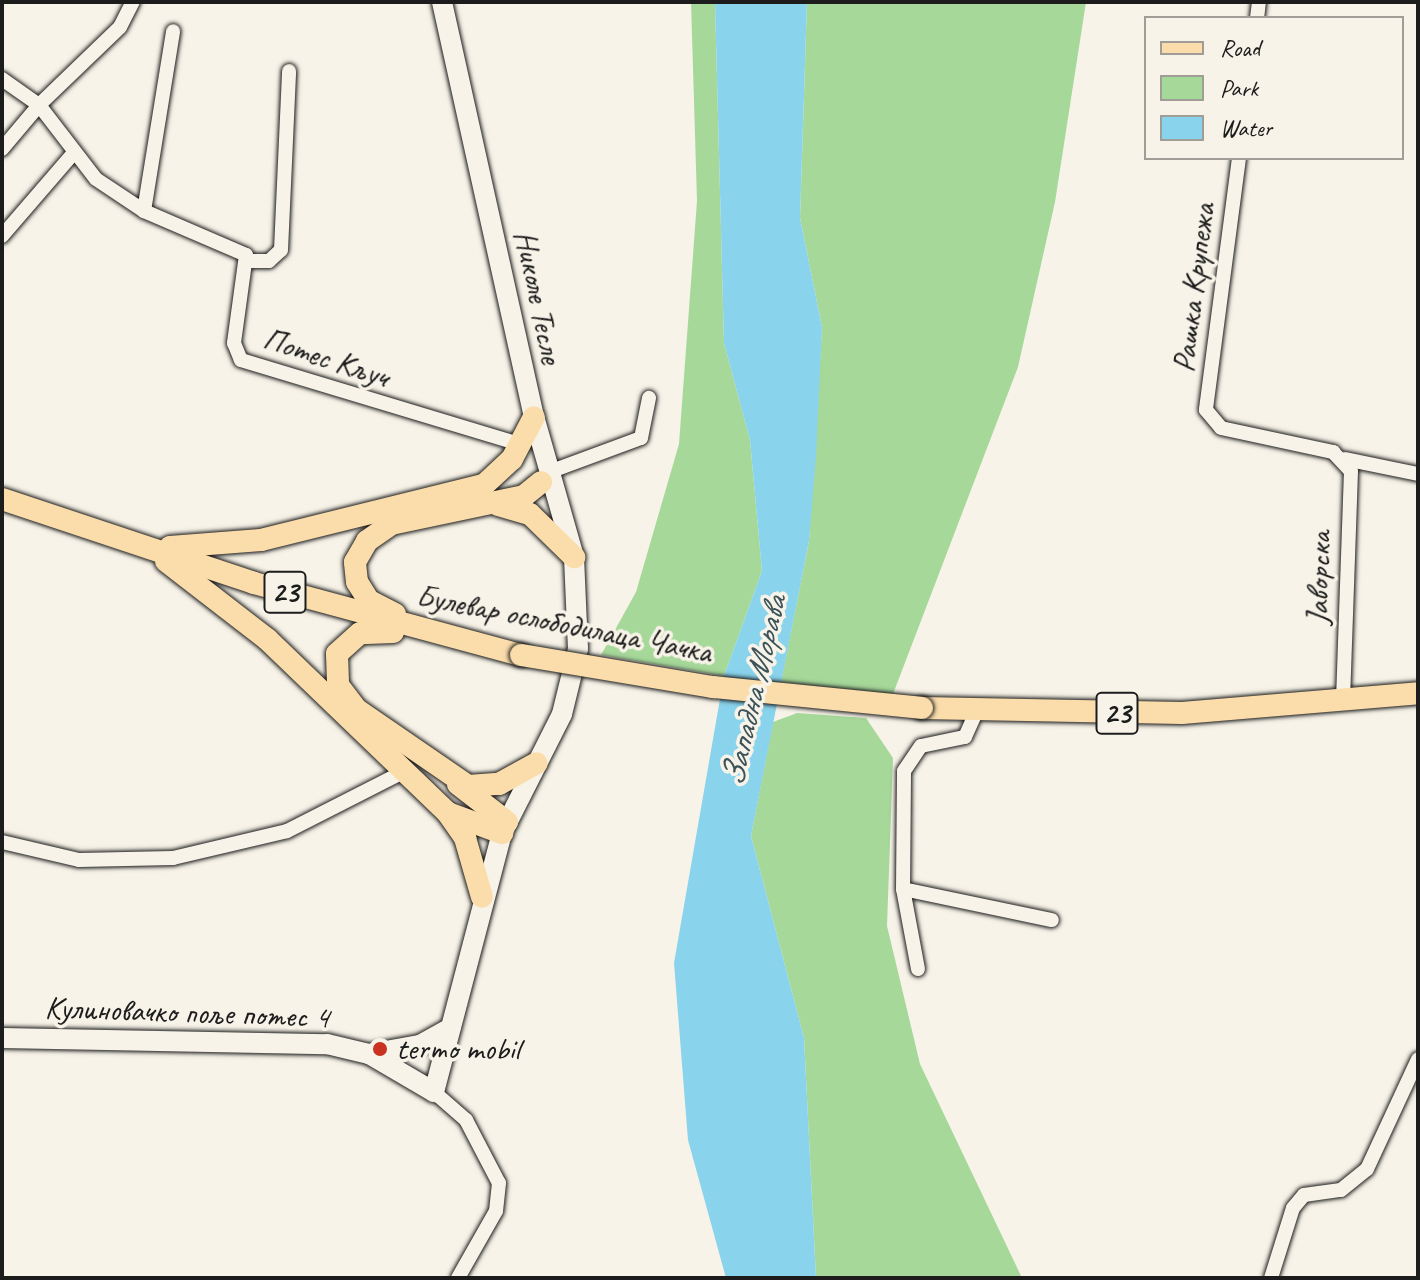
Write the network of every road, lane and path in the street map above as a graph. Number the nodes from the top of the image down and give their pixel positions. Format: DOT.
graph roads {
  1 [pos="133,2"];
  2 [pos="442,2"];
  3 [pos="173,31"];
  4 [pos="289,71"];
  5 [pos="2,79"];
  6 [pos="39,105"];
  7 [pos="2,149"];
  8 [pos="72,155"];
  9 [pos="1239,160"];
  10 [pos="144,211"];
  11 [pos="2,236"];
  12 [pos="249,261"];
  13 [pos="649,398"];
  14 [pos="534,417"];
  15 [pos="520,444"];
  16 [pos="1345,459"];
  17 [pos="1418,474"];
  18 [pos="548,479"];
  19 [pos="489,494"];
  20 [pos="2,499"];
  21 [pos="153,549"];
  22 [pos="574,557"];
  23 [pos="419,629"];
  24 [pos="1418,693"];
  25 [pos="1343,701"];
  26 [pos="976,712"];
  27 [pos="537,763"];
  28 [pos="405,771"];
  29 [pos="455,780"];
  30 [pos="447,812"];
  31 [pos="504,828"];
  32 [pos="2,842"];
  33 [pos="903,889"];
  34 [pos="482,897"];
  35 [pos="1052,920"];
  36 [pos="918,969"];
  37 [pos="451,1028"];
  38 [pos="2,1038"];
  39 [pos="369,1054"];
  40 [pos="1418,1059"];
  41 [pos="434,1092"];
  42 [pos="458,1278"];
  43 [pos="1271,1278"];
  1 -- 6 [label="street"];
  2 -- 14 [label="street, Николе Тесле"];
  3 -- 10 [label="street"];
  4 -- 12 [label="street"];
  5 -- 6 [label="street"];
  6 -- 7 [label="street"];
  6 -- 8 [label="street"];
  8 -- 10 [label="street"];
  8 -- 11 [label="street"];
  9 -- 16 [label="street, Рашка Крупежа"];
  10 -- 12 [label="street"];
  12 -- 15 [label="street, Потес Кључ"];
  13 -- 18 [label="street"];
  14 -- 15 [label="main road"];
  14 -- 18 [label="street, Николе Тесле"];
  15 -- 19 [label="main road"];
  16 -- 17 [label="street"];
  16 -- 25 [label="street, Јаворска"];
  18 -- 19 [label="main road"];
  18 -- 22 [label="street, Николе Тесле"];
  19 -- 21 [label="main road"];
  19 -- 22 [label="main road"];
  19 -- 23 [label="main road"];
  20 -- 21 [label="main road, Булевар ослободилаца Чачка / 23"];
  21 -- 23 [label="main road, Булевар ослободилаца Чачка / 23"];
  21 -- 28 [label="main road"];
  22 -- 27 [label="street, Николе Тесле"];
  23 -- 26 [label="main road, Булевар ослободилаца Чачка / 23, bridge"];
  23 -- 29 [label="main road"];
  24 -- 25 [label="main road, Булевар ослободилаца Чачка / 23"];
  25 -- 26 [label="main road, Булевар ослободилаца Чачка / 23"];
  26 -- 33 [label="street"];
  27 -- 29 [label="main road"];
  27 -- 31 [label="street"];
  28 -- 30 [label="main road"];
  28 -- 32 [label="street"];
  29 -- 31 [label="main road"];
  30 -- 31 [label="main road"];
  30 -- 34 [label="main road"];
  31 -- 34 [label="street"];
  33 -- 35 [label="street"];
  33 -- 36 [label="street"];
  34 -- 37 [label="street"];
  37 -- 39 [label="street, Кулиновачко поље потес 4"];
  37 -- 41 [label="street"];
  38 -- 39 [label="street, Кулиновачко поље потес 4"];
  39 -- 41 [label="street, Кулиновачко поље потес 4"];
  40 -- 43 [label="street"];
  41 -- 42 [label="street"];
}
